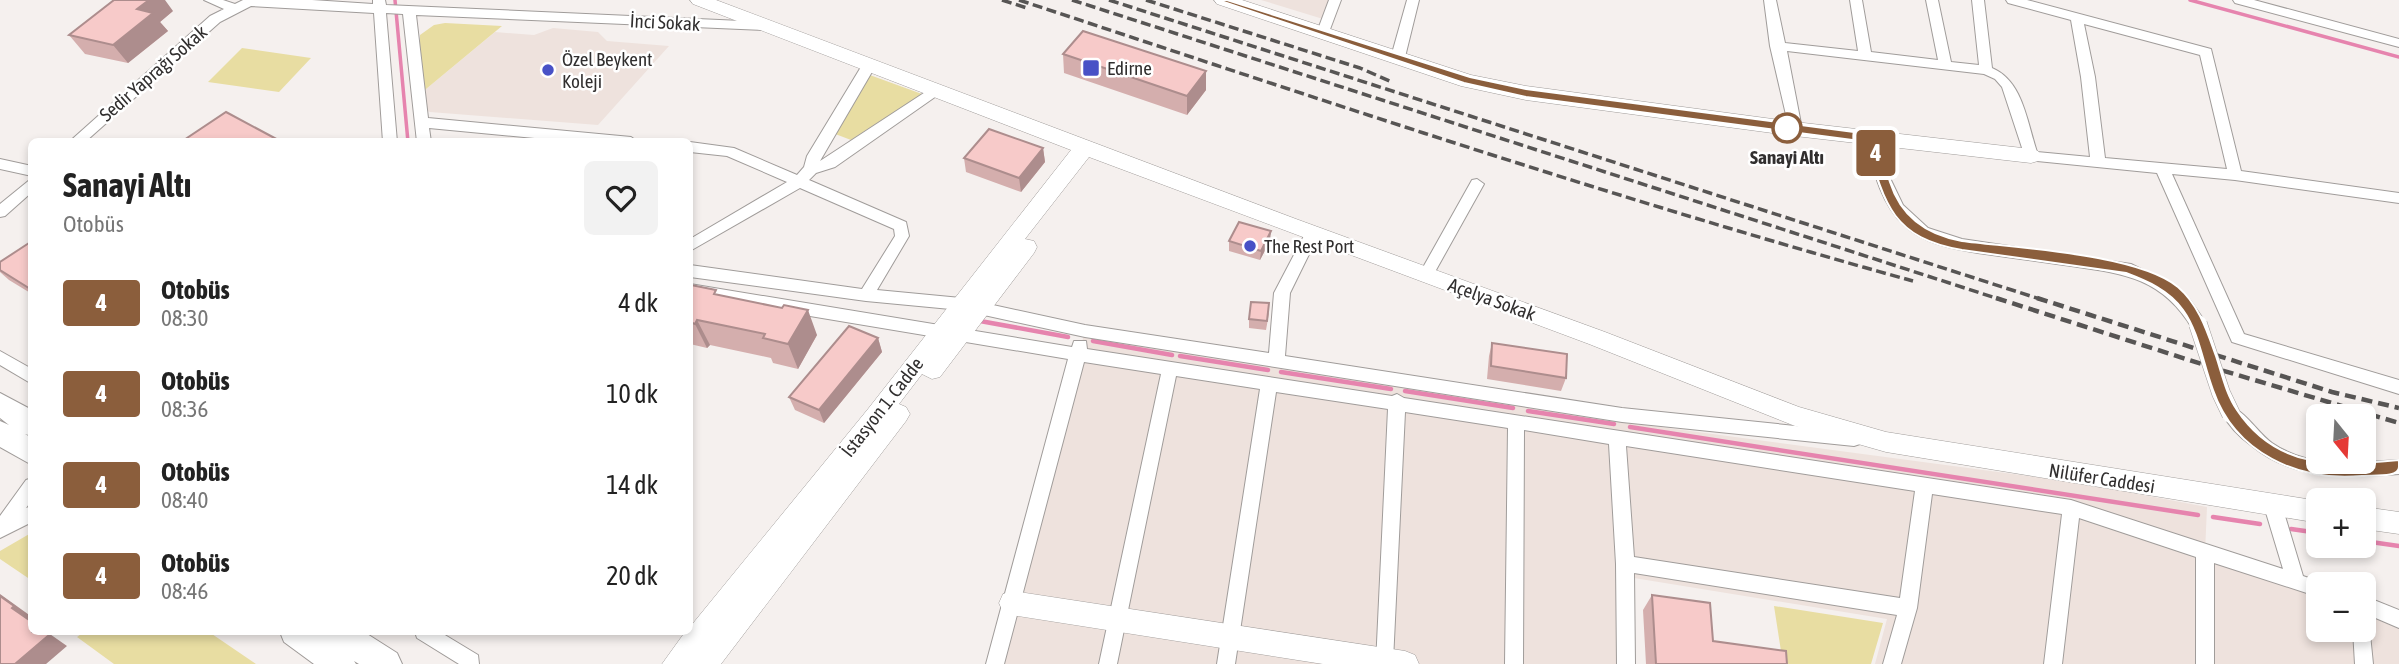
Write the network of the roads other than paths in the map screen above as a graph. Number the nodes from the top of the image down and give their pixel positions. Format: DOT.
graph roads {
  1 [pos="210,0"];
  2 [pos="698,0"];
  3 [pos="1223,0"];
  4 [pos="1335,0"];
  5 [pos="1413,0"];
  6 [pos="1770,0"];
  7 [pos="1856,0"];
  8 [pos="1932,0"];
  9 [pos="1978,0"];
  10 [pos="2012,0"];
  11 [pos="2239,0"];
  12 [pos="380,4"];
  13 [pos="234,8"];
  14 [pos="409,10"];
  15 [pos="448,12"];
  16 [pos="2077,18"];
  17 [pos="764,26"];
  18 [pos="414,31"];
  19 [pos="1323,32"];
  20 [pos="2399,43"];
  21 [pos="1777,46"];
  22 [pos="1865,55"];
  23 [pos="1398,57"];
  24 [pos="1945,64"];
  25 [pos="869,65"];
  26 [pos="1986,70"];
  27 [pos="938,90"];
  28 [pos="420,122"];
  29 [pos="1795,129"];
  30 [pos="80,138"];
  31 [pos="390,138"];
  32 [pos="423,138"];
  33 [pos="589,138"];
  34 [pos="1872,138"];
  35 [pos="693,147"];
  36 [pos="1092,150"];
  37 [pos="2031,156"];
  38 [pos="2098,162"];
  39 [pos="0,164"];
  40 [pos="2162,168"];
  41 [pos="811,169"];
  42 [pos="28,170"];
  43 [pos="2235,175"];
  44 [pos="799,182"];
  45 [pos="1477,184"];
  46 [pos="28,187"];
  47 [pos="2399,198"];
  48 [pos="0,212"];
  49 [pos="1312,234"];
  50 [pos="693,244"];
  51 [pos="693,271"];
  52 [pos="1426,275"];
  53 [pos="693,291"];
  54 [pos="866,295"];
  55 [pos="970,306"];
  56 [pos="1085,331"];
  57 [pos="949,335"];
  58 [pos="1077,353"];
  59 [pos="0,357"];
  60 [pos="1276,362"];
  61 [pos="1170,367"];
  62 [pos="28,375"];
  63 [pos="1269,383"];
  64 [pos="2399,387"];
  65 [pos="1397,401"];
  66 [pos="0,404"];
  67 [pos="28,422"];
  68 [pos="1516,424"];
  69 [pos="0,433"];
  70 [pos="1617,439"];
  71 [pos="1886,442"];
  72 [pos="28,450"];
  73 [pos="2399,467"];
  74 [pos="1926,484"];
  75 [pos="28,491"];
  76 [pos="2273,506"];
  77 [pos="2071,508"];
  78 [pos="2306,510"];
  79 [pos="28,515"];
  80 [pos="2376,520"];
  81 [pos="2399,523"];
  82 [pos="1,529"];
  83 [pos="2205,553"];
  84 [pos="1625,564"];
  85 [pos="2296,582"];
  86 [pos="2306,585"];
  87 [pos="1012,603"];
  88 [pos="1908,608"];
  89 [pos="2376,609"];
  90 [pos="1117,619"];
  91 [pos="2399,619"];
  92 [pos="299,635"];
  93 [pos="342,635"];
  94 [pos="429,635"];
  95 [pos="1230,637"];
  96 [pos="2363,642"];
  97 [pos="1395,662"];
  98 [pos="340,664"];
  99 [pos="386,664"];
  100 [pos="470,664"];
  101 [pos="676,664"];
  102 [pos="704,664"];
  103 [pos="995,664"];
  104 [pos="1108,664"];
  105 [pos="1226,664"];
  106 [pos="1514,664"];
  107 [pos="1626,664"];
  108 [pos="1892,664"];
  109 [pos="2053,664"];
  110 [pos="2205,664"];
  111 [pos="2364,664"];
  1 -- 13 [label="street, İnci Sokak"];
  2 -- 17 [label="main road"];
  3 -- 19 [label="main road"];
  4 -- 19 [label="street"];
  5 -- 23 [label="street"];
  6 -- 21 [label="street"];
  7 -- 22 [label="street"];
  8 -- 24 [label="street"];
  9 -- 26 [label="street"];
  10 -- 16 [label="street"];
  11 -- 20 [label="street"];
  12 -- 13 [label="street, İnci Sokak"];
  12 -- 14 [label="street, İnci Sokak"];
  12 -- 31 [label="street"];
  13 -- 30 [label="street, Sedir Yaprağı Sokak"];
  14 -- 15 [label="street, İnci Sokak"];
  14 -- 18 [label="street"];
  15 -- 17 [label="street, İnci Sokak"];
  15 -- 18 [label="street"];
  16 -- 38 [label="street"];
  16 -- 43 [label="street"];
  17 -- 25 [label="main road, İnci Sokak"];
  18 -- 28 [label="street"];
  19 -- 23 [label="main road"];
  21 -- 22 [label="street"];
  21 -- 29 [label="street"];
  22 -- 24 [label="street"];
  23 -- 29 [label="main road"];
  24 -- 26 [label="street"];
  25 -- 27 [label="main road, İnci Sokak"];
  25 -- 41 [label="street"];
  26 -- 37 [label="street"];
  27 -- 36 [label="main road, İnci Sokak"];
  27 -- 41 [label="street"];
  28 -- 32 [label="street"];
  28 -- 33 [label="street"];
  29 -- 34 [label="main road"];
  34 -- 37 [label="main road"];
  34 -- 73 [label="street, bridge"];
  35 -- 44 [label="street"];
  36 -- 49 [label="main road, Açelya Sokak"];
  36 -- 55 [label="main road, İstasyon 1. Cadde"];
  37 -- 38 [label="street"];
  38 -- 40 [label="street"];
  39 -- 42 [label="street"];
  40 -- 43 [label="street"];
  40 -- 64 [label="street"];
  41 -- 44 [label="street"];
  43 -- 47 [label="street"];
  44 -- 50 [label="street"];
  44 -- 54 [label="street"];
  45 -- 52 [label="street"];
  46 -- 48 [label="street"];
  49 -- 52 [label="main road, Açelya Sokak"];
  49 -- 60 [label="street"];
  51 -- 54 [label="street"];
  52 -- 71 [label="main road, Açelya Sokak"];
  53 -- 57 [label="street"];
  54 -- 55 [label="street"];
  55 -- 56 [label="street"];
  55 -- 57 [label="main road, İstasyon 1. Cadde"];
  56 -- 58 [label="street"];
  56 -- 60 [label="street"];
  57 -- 58 [label="street"];
  57 -- 101 [label="main road, İstasyon 1. Cadde"];
  57 -- 102 [label="main road, İstasyon 1. Cadde"];
  58 -- 61 [label="street"];
  58 -- 87 [label="street"];
  59 -- 62 [label="street"];
  60 -- 71 [label="street"];
  61 -- 63 [label="street"];
  61 -- 90 [label="street"];
  63 -- 65 [label="street"];
  63 -- 95 [label="street"];
  65 -- 68 [label="street"];
  65 -- 97 [label="street"];
  66 -- 67 [label="main road"];
  68 -- 70 [label="street"];
  68 -- 106 [label="street"];
  69 -- 72 [label="main road"];
  70 -- 74 [label="street"];
  70 -- 84 [label="street"];
  71 -- 76 [label="main road, Nilüfer Caddesi"];
  74 -- 77 [label="street"];
  74 -- 88 [label="street"];
  75 -- 82 [label="street"];
  76 -- 78 [label="main road, Nilüfer Caddesi"];
  76 -- 85 [label="street"];
  77 -- 83 [label="street"];
  77 -- 109 [label="street"];
  79 -- 82 [label="street"];
  80 -- 81 [label="main road"];
  83 -- 85 [label="street"];
  83 -- 110 [label="street"];
  84 -- 88 [label="street"];
  84 -- 107 [label="street"];
  85 -- 86 [label="street"];
  87 -- 90 [label="main road"];
  87 -- 103 [label="street"];
  88 -- 108 [label="street"];
  89 -- 91 [label="street"];
  90 -- 95 [label="main road"];
  90 -- 104 [label="street"];
  92 -- 98 [label="main road"];
  93 -- 99 [label="main road"];
  94 -- 100 [label="street"];
  95 -- 97 [label="main road"];
  95 -- 105 [label="street"];
  96 -- 111 [label="street"];
}
